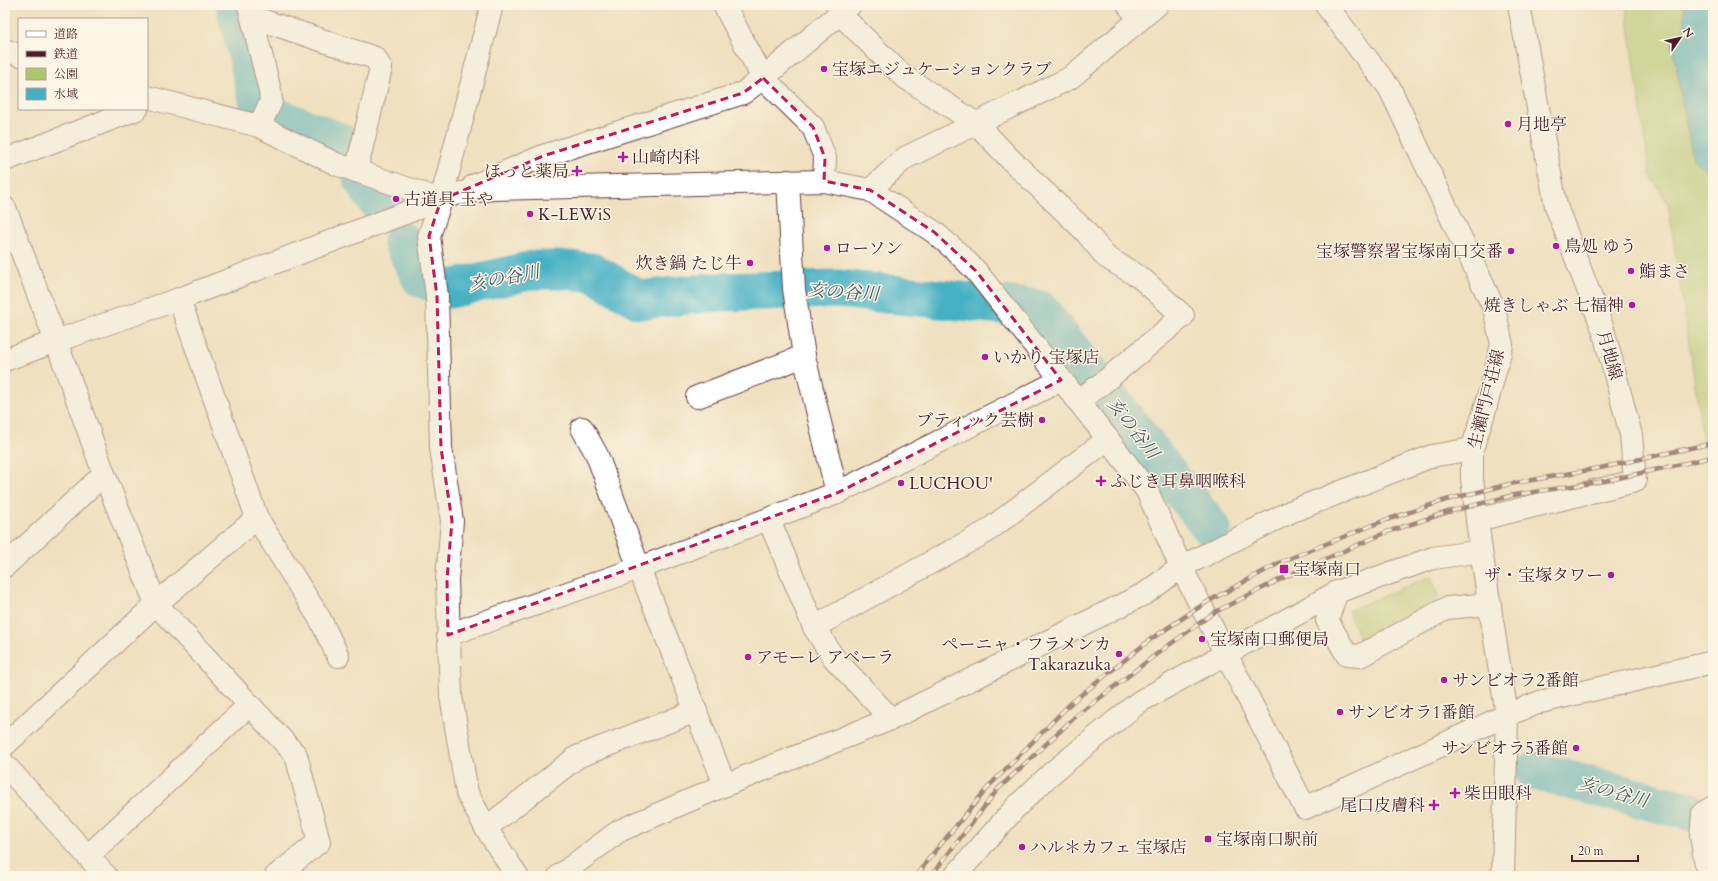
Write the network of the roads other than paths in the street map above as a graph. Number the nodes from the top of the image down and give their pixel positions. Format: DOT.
graph roads {
  1 [pos="492,5"];
  2 [pos="724,5"];
  3 [pos="1157,5"];
  4 [pos="1326,5"];
  5 [pos="1519,5"];
  6 [pos="843,8"];
  7 [pos="250,11"];
  8 [pos="1134,12"];
  9 [pos="5,50"];
  10 [pos="18,55"];
  11 [pos="763,78"];
  12 [pos="151,101"];
  13 [pos="135,110"];
  14 [pos="265,115"];
  15 [pos="977,124"];
  16 [pos="5,160"];
  17 [pos="356,171"];
  18 [pos="824,180"];
  19 [pos="788,181"];
  20 [pos="870,190"];
  21 [pos="448,197"];
  22 [pos="5,208"];
  23 [pos="179,299"];
  24 [pos="56,341"];
  25 [pos="804,356"];
  26 [pos="5,360"];
  27 [pos="1061,380"];
  28 [pos="1091,392"];
  29 [pos="697,397"];
  30 [pos="582,428"];
  31 [pos="1108,439"];
  32 [pos="1472,449"];
  33 [pos="104,474"];
  34 [pos="837,493"];
  35 [pos="256,518"];
  36 [pos="769,520"];
  37 [pos="1477,520"];
  38 [pos="1480,551"];
  39 [pos="5,566"];
  40 [pos="1181,567"];
  41 [pos="639,568"];
  42 [pos="1337,592"];
  43 [pos="156,604"];
  44 [pos="1490,604"];
  45 [pos="814,626"];
  46 [pos="448,635"];
  47 [pos="1225,653"];
  48 [pos="338,656"];
  49 [pos="1713,662"];
  50 [pos="249,705"];
  51 [pos="696,711"];
  52 [pos="1507,715"];
  53 [pos="891,718"];
  54 [pos="5,745"];
  55 [pos="5,765"];
  56 [pos="725,784"];
  57 [pos="1713,807"];
  58 [pos="486,828"];
  59 [pos="88,856"];
  60 [pos="106,876"];
  61 [pos="276,876"];
  62 [pos="517,876"];
  63 [pos="559,876"];
  64 [pos="955,876"];
  65 [pos="1503,876"];
  66 [pos="1708,876"];
  1 -- 21 [label="street"];
  2 -- 11 [label="street"];
  3 -- 8 [label="street"];
  4 -- 32 [label="street, 生瀬門戸荘線"];
  5 -- 37 [label="street, 月地線"];
  6 -- 11 [label="street"];
  6 -- 15 [label="street"];
  7 -- 14 [label="street"];
  7 -- 17 [label="street"];
  8 -- 15 [label="street"];
  9 -- 10 [label="street"];
  11 -- 18 [label="street"];
  11 -- 21 [label="street"];
  12 -- 14 [label="street"];
  13 -- 16 [label="street"];
  14 -- 17 [label="street"];
  15 -- 20 [label="street"];
  15 -- 28 [label="street"];
  17 -- 21 [label="street"];
  18 -- 19 [label="street"];
  18 -- 20 [label="street"];
  19 -- 21 [label="street"];
  19 -- 25 [label="street"];
  20 -- 27 [label="street"];
  21 -- 23 [label="street"];
  21 -- 46 [label="street"];
  22 -- 24 [label="street"];
  23 -- 24 [label="street"];
  23 -- 35 [label="street"];
  24 -- 26 [label="street"];
  24 -- 33 [label="street"];
  25 -- 29 [label="street"];
  25 -- 34 [label="street"];
  27 -- 28 [label="street"];
  27 -- 34 [label="street"];
  28 -- 31 [label="street"];
  30 -- 41 [label="street"];
  31 -- 40 [label="street"];
  31 -- 45 [label="street"];
  32 -- 37 [label="street, 生瀬門戸荘線"];
  32 -- 40 [label="street"];
  33 -- 39 [label="street"];
  33 -- 43 [label="street"];
  34 -- 36 [label="street"];
  35 -- 43 [label="street"];
  35 -- 48 [label="street"];
  36 -- 41 [label="street"];
  36 -- 45 [label="street"];
  37 -- 38 [label="street, 生瀬門戸荘線"];
  38 -- 42 [label="street"];
  38 -- 44 [label="street, 生瀬門戸荘線"];
  40 -- 47 [label="street"];
  40 -- 53 [label="street"];
  41 -- 46 [label="street"];
  41 -- 51 [label="street"];
  42 -- 44 [label="street"];
  42 -- 47 [label="street"];
  43 -- 50 [label="street"];
  43 -- 54 [label="street"];
  44 -- 52 [label="street, 生瀬門戸荘線"];
  45 -- 53 [label="street"];
  46 -- 58 [label="street"];
  47 -- 52 [label="street"];
  47 -- 64 [label="street"];
  49 -- 52 [label="street"];
  50 -- 59 [label="street"];
  50 -- 61 [label="street"];
  51 -- 56 [label="street"];
  51 -- 58 [label="street"];
  52 -- 65 [label="street, 生瀬門戸荘線"];
  53 -- 56 [label="street"];
  55 -- 59 [label="street"];
  56 -- 63 [label="street"];
  57 -- 66 [label="street"];
  58 -- 62 [label="street"];
  59 -- 60 [label="street"];
}
